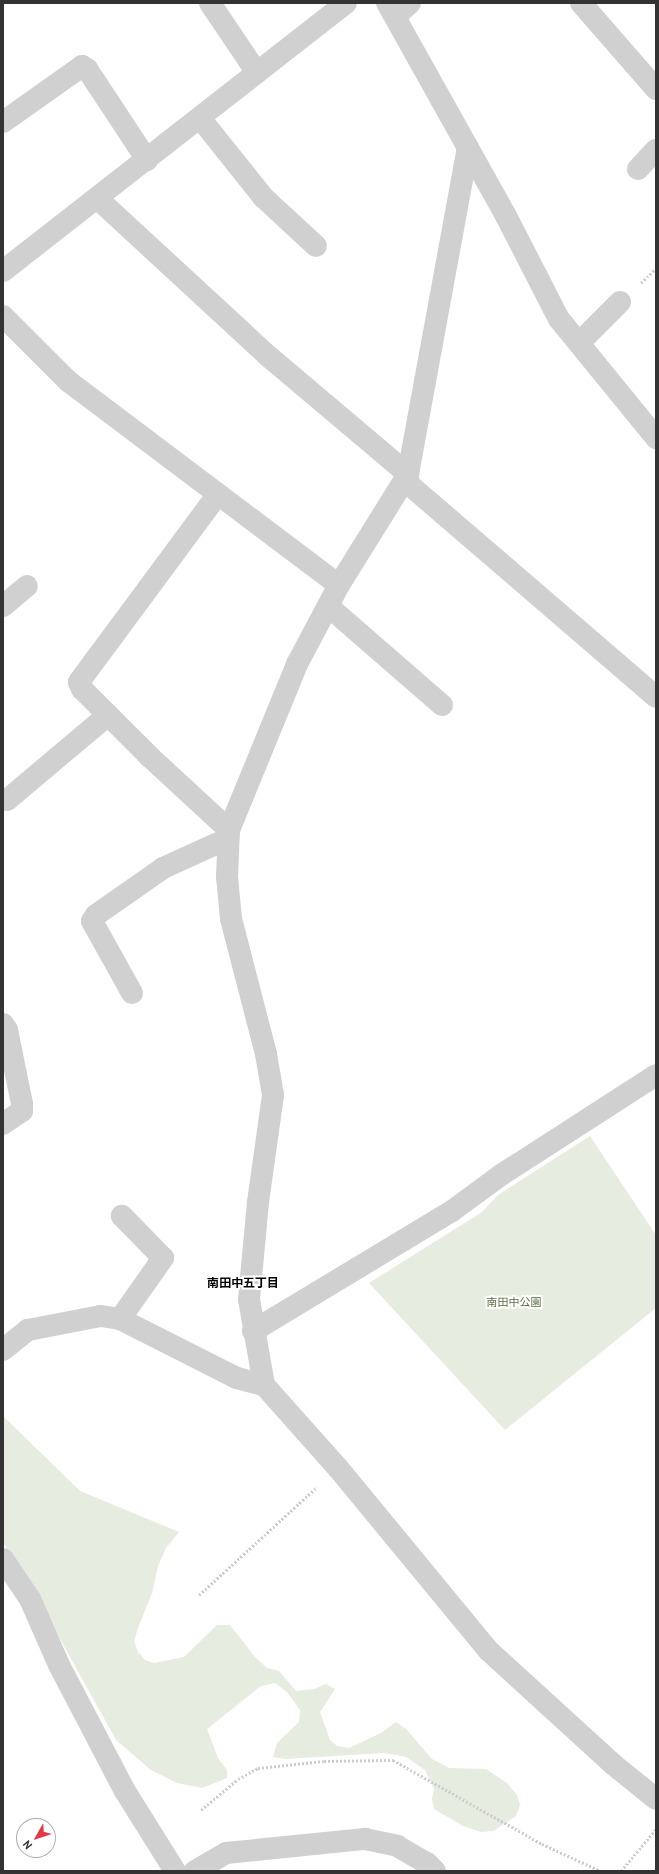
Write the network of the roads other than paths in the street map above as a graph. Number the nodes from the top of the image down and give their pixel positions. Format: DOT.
graph roads {
  1 [pos="210,3"];
  2 [pos="346,3"];
  3 [pos="581,3"];
  4 [pos="398,7"];
  5 [pos="257,73"];
  6 [pos="656,89"];
  7 [pos="200,118"];
  8 [pos="3,122"];
  9 [pos="468,147"];
  10 [pos="656,150"];
  11 [pos="147,160"];
  12 [pos="638,169"];
  13 [pos="98,199"];
  14 [pos="316,246"];
  15 [pos="3,271"];
  16 [pos="620,302"];
  17 [pos="3,316"];
  18 [pos="579,343"];
  19 [pos="656,438"];
  20 [pos="406,478"];
  21 [pos="218,494"];
  22 [pos="339,585"];
  23 [pos="27,586"];
  24 [pos="3,606"];
  25 [pos="328,606"];
  26 [pos="656,697"];
  27 [pos="442,705"];
  28 [pos="108,715"];
  29 [pos="7,800"];
  30 [pos="229,834"];
  31 [pos="132,993"];
  32 [pos="3,1024"];
  33 [pos="656,1075"];
  34 [pos="3,1124"];
  35 [pos="122,1216"];
  36 [pos="120,1319"];
  37 [pos="253,1331"];
  38 [pos="3,1350"];
  39 [pos="264,1385"];
  40 [pos="3,1559"];
  41 [pos="656,1799"];
  42 [pos="205,1868"];
  43 [pos="175,1871"];
  44 [pos="435,1871"];
  1 -- 5 [label="street"];
  2 -- 5 [label="street"];
  3 -- 6 [label="street"];
  4 -- 9 [label="street"];
  5 -- 7 [label="street"];
  7 -- 11 [label="street"];
  7 -- 14 [label="street"];
  8 -- 11 [label="street"];
  9 -- 18 [label="street"];
  9 -- 20 [label="street"];
  10 -- 12 [label="street"];
  11 -- 13 [label="street"];
  13 -- 15 [label="street"];
  13 -- 20 [label="street"];
  16 -- 18 [label="street"];
  17 -- 21 [label="street"];
  18 -- 19 [label="street"];
  20 -- 22 [label="street"];
  20 -- 26 [label="street"];
  21 -- 22 [label="street"];
  21 -- 28 [label="street"];
  22 -- 25 [label="street"];
  23 -- 24 [label="street"];
  25 -- 27 [label="street"];
  25 -- 30 [label="street"];
  28 -- 29 [label="street"];
  28 -- 30 [label="street"];
  30 -- 31 [label="street"];
  30 -- 37 [label="street"];
  32 -- 34 [label="street"];
  33 -- 37 [label="street"];
  35 -- 36 [label="street"];
  36 -- 38 [label="street"];
  36 -- 39 [label="street"];
  37 -- 39 [label="street"];
  39 -- 41 [label="street"];
  40 -- 43 [label="street"];
  42 -- 44 [label="street"];
}
